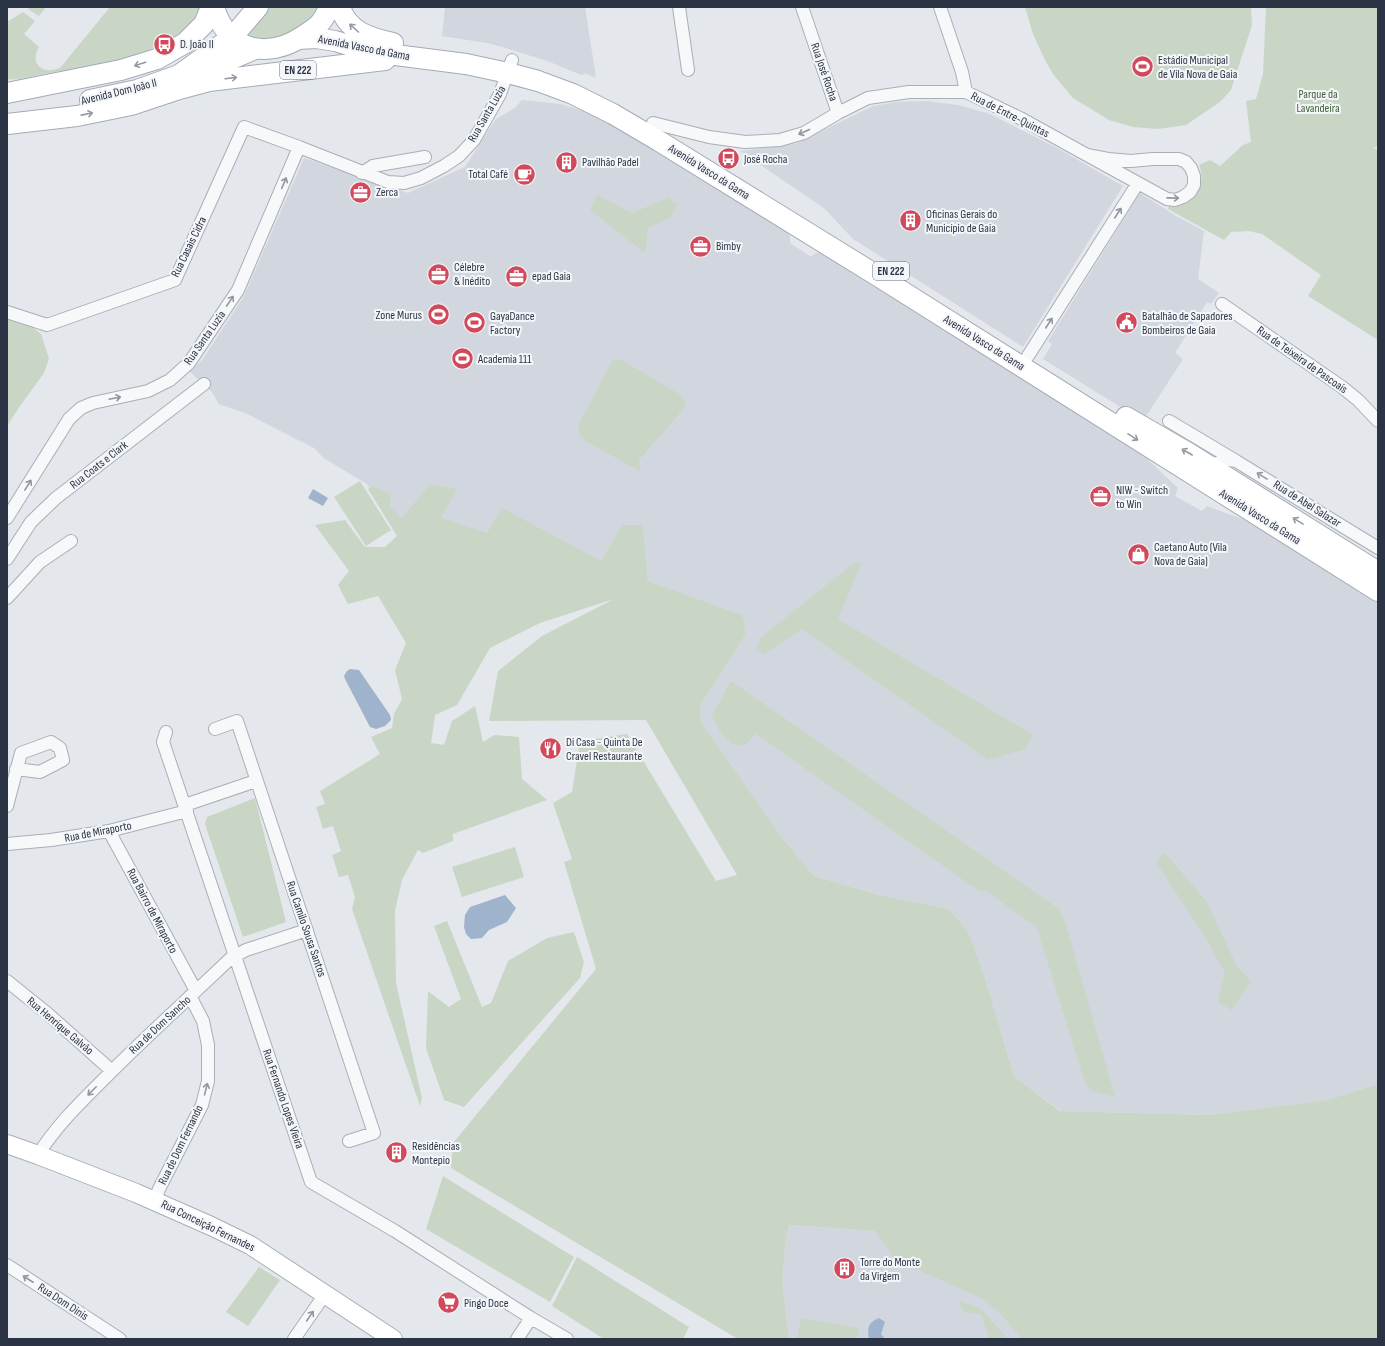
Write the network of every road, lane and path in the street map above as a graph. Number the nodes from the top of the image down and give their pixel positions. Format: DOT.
graph roads {
  1 [pos="212,7"];
  2 [pos="258,7"];
  3 [pos="329,7"];
  4 [pos="340,7"];
  5 [pos="679,7"];
  6 [pos="802,7"];
  7 [pos="940,7"];
  8 [pos="239,19"];
  9 [pos="298,39"];
  10 [pos="254,49"];
  11 [pos="418,58"];
  12 [pos="510,66"];
  13 [pos="688,70"];
  14 [pos="60,82"];
  15 [pos="7,86"];
  16 [pos="179,89"];
  17 [pos="966,92"];
  18 [pos="7,93"];
  19 [pos="7,102"];
  20 [pos="7,113"];
  21 [pos="838,113"];
  22 [pos="652,123"];
  23 [pos="7,124"];
  24 [pos="299,147"];
  25 [pos="1087,155"];
  26 [pos="425,157"];
  27 [pos="362,173"];
  28 [pos="1138,183"];
  29 [pos="1222,304"];
  30 [pos="7,312"];
  31 [pos="1028,356"];
  32 [pos="204,384"];
  33 [pos="1085,399"];
  34 [pos="1169,421"];
  35 [pos="1378,421"];
  36 [pos="1236,461"];
  37 [pos="1209,465"];
  38 [pos="7,518"];
  39 [pos="71,541"];
  40 [pos="1378,548"];
  41 [pos="7,559"];
  42 [pos="1374,574"];
  43 [pos="7,598"];
  44 [pos="215,729"];
  45 [pos="166,732"];
  46 [pos="16,769"];
  47 [pos="256,781"];
  48 [pos="7,806"];
  49 [pos="186,808"];
  50 [pos="109,831"];
  51 [pos="7,844"];
  52 [pos="307,930"];
  53 [pos="235,956"];
  54 [pos="7,981"];
  55 [pos="193,994"];
  56 [pos="112,1071"];
  57 [pos="349,1141"];
  58 [pos="7,1144"];
  59 [pos="38,1155"];
  60 [pos="155,1200"];
  61 [pos="7,1266"];
  62 [pos="325,1294"];
  63 [pos="531,1318"];
  64 [pos="120,1339"];
  65 [pos="294,1339"];
  66 [pos="393,1339"];
  67 [pos="517,1339"];
  68 [pos="567,1339"];
  1 -- 10 [label="main road"];
  1 -- 14 [label="main road, one-way"];
  2 -- 8 [label="main road"];
  3 -- 9 [label="main road"];
  12 -- 4 [label="main road, Avenida Vasco da Gama / EN 222, one-way"];
  5 -- 13 [label="street"];
  6 -- 21 [label="street, Rua José Rocha"];
  7 -- 17 [label="street"];
  9 -- 10 [label="main road"];
  9 -- 11 [label="main road, Avenida Vasco da Gama / EN 222"];
  10 -- 16 [label="main road"];
  11 -- 12 [label="main road, Avenida Vasco da Gama / EN 222"];
  16 -- 11 [label="main road, EN 222, one-way"];
  12 -- 22 [label="main road, Avenida Vasco da Gama / EN 222"];
  12 -- 27 [label="street, Rua Santa Luzia"];
  12 -- 33 [label="main road, Avenida Vasco da Gama / EN 222"];
  14 -- 15 [label="main road"];
  14 -- 18 [label="main road"];
  23 -- 16 [label="main road, one-way"];
  17 -- 21 [label="street, Rua de Entre-Quintas"];
  17 -- 25 [label="street, Rua de Entre-Quintas"];
  19 -- 20 [label="main road, Avenida Dom João II"];
  21 -- 22 [label="street, Rua José Rocha, one-way"];
  22 -- 31 [label="main road, Avenida Vasco da Gama / EN 222"];
  24 -- 27 [label="street, Rua Santa Luzia"];
  24 -- 30 [label="street, Rua Casais Cidra"];
  38 -- 24 [label="street, Rua Santa Luzia, one-way"];
  25 -- 28 [label="street, Rua de Entre-Quintas"];
  28 -- 25 [label="street, Rua de Entre-Quintas, one-way"];
  26 -- 27 [label="street"];
  31 -- 28 [label="street, one-way"];
  29 -- 35 [label="street, Rua de Teixeira de Pascoais"];
  31 -- 33 [label="main road, Avenida Vasco da Gama / EN 222"];
  32 -- 41 [label="street, Rua Coats e Clark"];
  37 -- 33 [label="main road, Avenida Vasco da Gama / EN 222, one-way"];
  33 -- 42 [label="main road, Avenida Vasco da Gama / EN 222, one-way"];
  34 -- 36 [label="street, Rua de Abel Salazar"];
  36 -- 37 [label="street"];
  40 -- 36 [label="street, Rua de Abel Salazar, one-way"];
  42 -- 37 [label="main road, Avenida Vasco da Gama / EN 222, one-way"];
  39 -- 43 [label="street"];
  44 -- 47 [label="street, Rua Camilo Sousa Santos"];
  45 -- 49 [label="street, Rua Fernando Lopes Vieira"];
  46 -- 48 [label="street"];
  47 -- 49 [label="street, Rua de Miraporto"];
  47 -- 52 [label="street, Rua Camilo Sousa Santos"];
  49 -- 50 [label="street, Rua de Miraporto"];
  49 -- 53 [label="street, Rua Fernando Lopes Vieira"];
  50 -- 51 [label="street, Rua de Miraporto"];
  50 -- 55 [label="street, Rua Bairro de Miraporto"];
  52 -- 53 [label="street, Rua de Dom Sancho"];
  52 -- 57 [label="street, Rua Camilo Sousa Santos"];
  53 -- 55 [label="street, Rua de Dom Sancho"];
  53 -- 63 [label="street, Rua Fernando Lopes Vieira"];
  54 -- 56 [label="street, Rua Henrique Galvão"];
  55 -- 56 [label="street, Rua de Dom Sancho"];
  60 -- 55 [label="street, Rua de Dom Fernando, one-way"];
  56 -- 59 [label="street, Rua de Dom Sancho, one-way"];
  58 -- 59 [label="main road, Rua Conceição Fernandes"];
  59 -- 60 [label="main road, Rua Conceição Fernandes"];
  60 -- 62 [label="main road, Rua Conceição Fernandes"];
  64 -- 61 [label="street, Rua Dom Dinis, one-way"];
  65 -- 62 [label="street, one-way"];
  62 -- 66 [label="main road, Rua Conceição Fernandes"];
  63 -- 67 [label="street"];
  63 -- 68 [label="street, Rua Fernando Lopes Vieira"];
}
